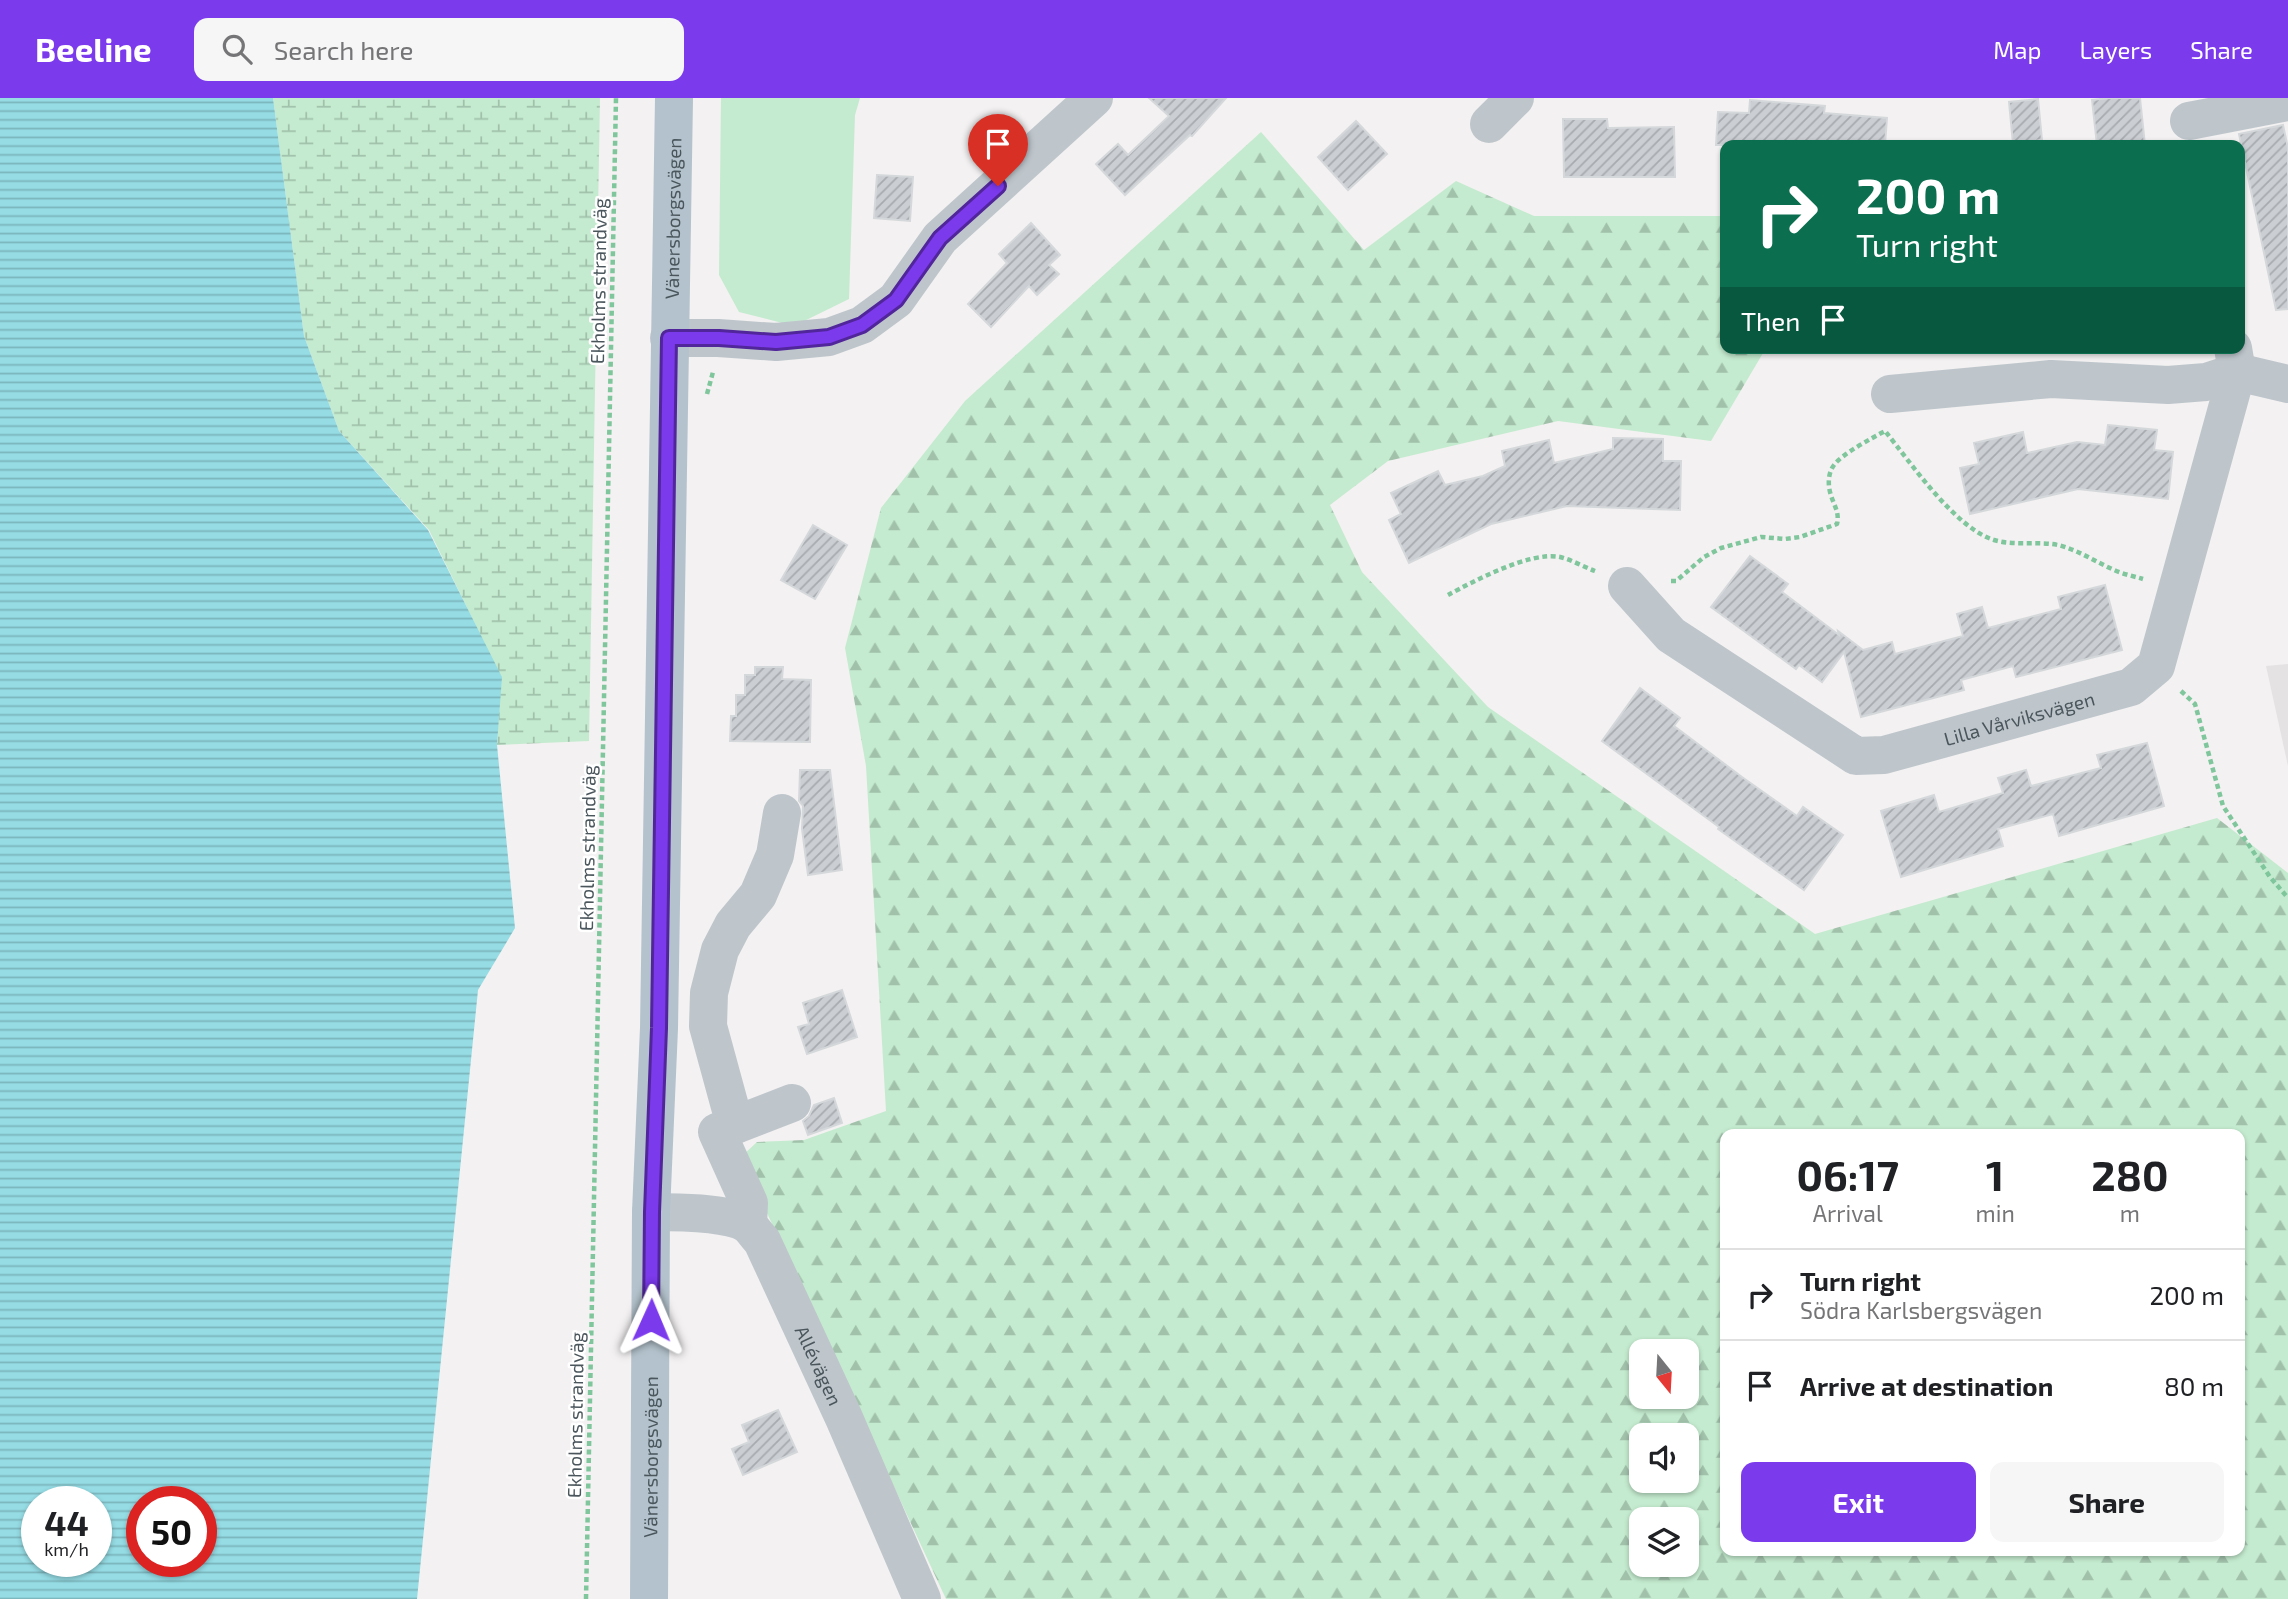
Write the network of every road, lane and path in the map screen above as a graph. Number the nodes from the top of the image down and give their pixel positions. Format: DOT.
graph roads {
  1 [pos="616,98"];
  2 [pos="674,98"];
  3 [pos="1094,98"];
  4 [pos="2288,102"];
  5 [pos="2188,122"];
  6 [pos="669,338"];
  7 [pos="2235,360"];
  8 [pos="2288,384"];
  9 [pos="1890,394"];
  10 [pos="1627,586"];
  11 [pos="2177,590"];
  12 [pos="1448,595"];
  13 [pos="2156,666"];
  14 [pos="782,814"];
  15 [pos="2288,898"];
  16 [pos="792,1103"];
  17 [pos="735,1125"];
  18 [pos="652,1212"];
  19 [pos="748,1225"];
  20 [pos="586,1599"];
  21 [pos="649,1599"];
  22 [pos="922,1599"];
  1 -- 20 [label="path, Ekholms strandväg"];
  2 -- 6 [label="main road, Vänersborgsvägen"];
  3 -- 6 [label="street"];
  4 -- 5 [label="street"];
  6 -- 18 [label="main road, Vänersborgsvägen"];
  7 -- 8 [label="street"];
  7 -- 9 [label="street"];
  7 -- 11 [label="street"];
  10 -- 11 [label="path"];
  10 -- 12 [label="path"];
  10 -- 13 [label="street, Lilla Vårviksvägen"];
  11 -- 13 [label="street"];
  13 -- 15 [label="path"];
  14 -- 17 [label="street"];
  16 -- 17 [label="street"];
  17 -- 19 [label="street"];
  18 -- 19 [label="street"];
  18 -- 21 [label="main road, Vänersborgsvägen"];
  19 -- 22 [label="street, Allévägen"];
}
